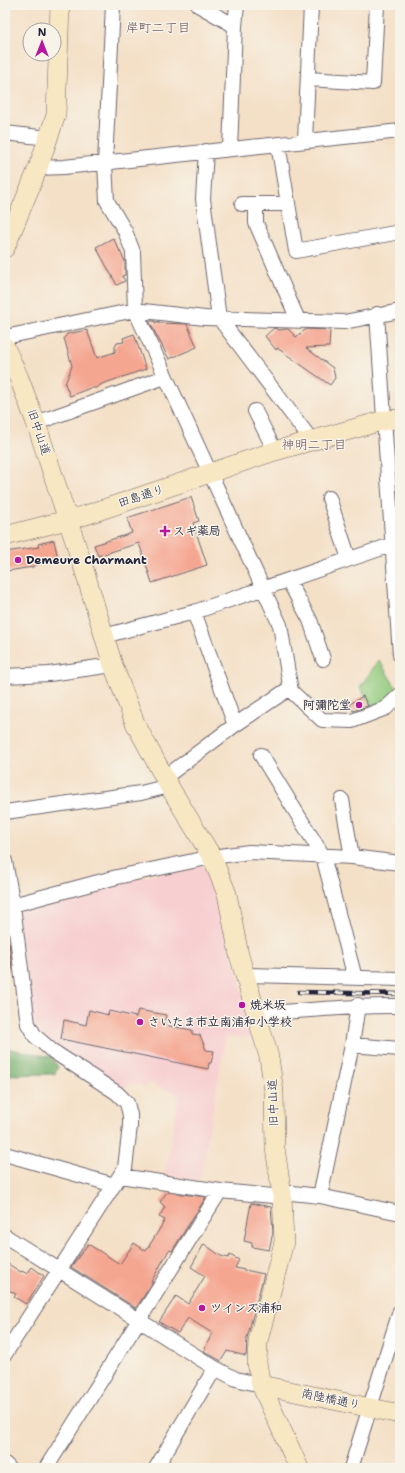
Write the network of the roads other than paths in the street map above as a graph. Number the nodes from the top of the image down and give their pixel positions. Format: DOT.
graph roads {
  1 [pos="60,5"];
  2 [pos="113,5"];
  3 [pos="198,5"];
  4 [pos="237,5"];
  5 [pos="311,5"];
  6 [pos="377,5"];
  7 [pos="235,26"];
  8 [pos="308,79"];
  9 [pos="400,131"];
  10 [pos="5,133"];
  11 [pos="48,138"];
  12 [pos="305,141"];
  13 [pos="278,144"];
  14 [pos="230,149"];
  15 [pos="206,151"];
  16 [pos="105,163"];
  17 [pos="38,168"];
  18 [pos="288,204"];
  19 [pos="400,232"];
  20 [pos="5,248"];
  21 [pos="135,310"];
  22 [pos="400,311"];
  23 [pos="377,314"];
  24 [pos="219,318"];
  25 [pos="298,320"];
  26 [pos="5,346"];
  27 [pos="165,377"];
  28 [pos="255,411"];
  29 [pos="392,420"];
  30 [pos="36,423"];
  31 [pos="312,441"];
  32 [pos="275,451"];
  33 [pos="210,474"];
  34 [pos="329,498"];
  35 [pos="68,519"];
  36 [pos="5,536"];
  37 [pos="396,543"];
  38 [pos="349,559"];
  39 [pos="288,580"];
  40 [pos="264,588"];
  41 [pos="194,612"];
  42 [pos="104,636"];
  43 [pos="400,655"];
  44 [pos="322,658"];
  45 [pos="113,665"];
  46 [pos="5,676"];
  47 [pos="290,688"];
  48 [pos="400,695"];
  49 [pos="235,725"];
  50 [pos="261,755"];
  51 [pos="166,782"];
  52 [pos="342,800"];
  53 [pos="5,812"];
  54 [pos="323,856"];
  55 [pos="212,857"];
  56 [pos="352,857"];
  57 [pos="5,861"];
  58 [pos="400,863"];
  59 [pos="9,906"];
  60 [pos="245,975"];
  61 [pos="355,978"];
  62 [pos="400,979"];
  63 [pos="358,1005"];
  64 [pos="400,1006"];
  65 [pos="256,1014"];
  66 [pos="352,1045"];
  67 [pos="400,1049"];
  68 [pos="5,1154"];
  69 [pos="117,1180"];
  70 [pos="220,1191"];
  71 [pos="282,1195"];
  72 [pos="320,1196"];
  73 [pos="400,1213"];
  74 [pos="5,1236"];
  75 [pos="59,1270"];
  76 [pos="400,1310"];
  77 [pos="139,1321"];
  78 [pos="5,1354"];
  79 [pos="215,1368"];
  80 [pos="261,1385"];
  81 [pos="370,1408"];
  82 [pos="400,1414"];
  83 [pos="5,1464"];
  84 [pos="9,1468"];
  85 [pos="46,1468"];
  86 [pos="156,1468"];
  87 [pos="299,1468"];
  88 [pos="351,1468"];
  1 -- 11 [label="street"];
  2 -- 16 [label="street"];
  3 -- 7 [label="street"];
  4 -- 7 [label="street"];
  5 -- 8 [label="street"];
  6 -- 8 [label="street"];
  7 -- 14 [label="street"];
  8 -- 12 [label="street"];
  9 -- 12 [label="street"];
  10 -- 11 [label="street"];
  11 -- 17 [label="street"];
  12 -- 13 [label="street"];
  13 -- 14 [label="street"];
  13 -- 18 [label="street"];
  14 -- 15 [label="street"];
  15 -- 16 [label="street"];
  15 -- 24 [label="street"];
  16 -- 17 [label="street"];
  16 -- 21 [label="street"];
  17 -- 20 [label="street"];
  18 -- 19 [label="street"];
  18 -- 25 [label="street"];
  21 -- 24 [label="street"];
  21 -- 26 [label="street"];
  21 -- 27 [label="street"];
  22 -- 23 [label="street"];
  23 -- 25 [label="street"];
  23 -- 29 [label="street"];
  24 -- 25 [label="street"];
  24 -- 31 [label="street"];
  26 -- 30 [label="street, 旧中山道"];
  27 -- 30 [label="street"];
  27 -- 33 [label="street"];
  28 -- 32 [label="street"];
  29 -- 31 [label="street, 田島通り"];
  29 -- 37 [label="street"];
  30 -- 35 [label="street, 旧中山道"];
  31 -- 32 [label="street, 田島通り"];
  32 -- 33 [label="street, 田島通り"];
  33 -- 35 [label="street, 田島通り"];
  33 -- 40 [label="street"];
  34 -- 38 [label="street"];
  35 -- 36 [label="street, 田島通り"];
  35 -- 42 [label="street, 旧中山道"];
  37 -- 38 [label="street"];
  37 -- 43 [label="street"];
  38 -- 39 [label="street"];
  39 -- 40 [label="street"];
  39 -- 44 [label="street"];
  40 -- 41 [label="street"];
  40 -- 47 [label="street"];
  41 -- 42 [label="street"];
  41 -- 49 [label="street"];
  42 -- 45 [label="street, 旧中山道"];
  45 -- 46 [label="street"];
  45 -- 51 [label="street, 旧中山道"];
  47 -- 48 [label="street"];
  47 -- 49 [label="street"];
  49 -- 51 [label="street"];
  50 -- 54 [label="street"];
  51 -- 53 [label="street"];
  51 -- 55 [label="street, 旧中山道"];
  52 -- 56 [label="street"];
  54 -- 55 [label="street"];
  54 -- 56 [label="street"];
  54 -- 61 [label="street"];
  55 -- 59 [label="street"];
  55 -- 60 [label="street, 旧中山道"];
  56 -- 58 [label="street"];
  57 -- 59 [label="street"];
  59 -- 69 [label="street"];
  60 -- 61 [label="street"];
  60 -- 65 [label="street, 旧中山道"];
  61 -- 62 [label="street"];
  63 -- 64 [label="street"];
  63 -- 65 [label="street"];
  63 -- 66 [label="street"];
  65 -- 71 [label="street, 旧中山道"];
  66 -- 67 [label="street"];
  66 -- 72 [label="street"];
  68 -- 69 [label="street"];
  69 -- 70 [label="street"];
  69 -- 75 [label="street"];
  70 -- 71 [label="street"];
  70 -- 77 [label="street"];
  71 -- 72 [label="street"];
  71 -- 80 [label="street, 旧中山道"];
  72 -- 73 [label="street"];
  74 -- 75 [label="street"];
  75 -- 77 [label="street"];
  75 -- 78 [label="street"];
  76 -- 81 [label="street"];
  77 -- 79 [label="street"];
  77 -- 85 [label="street"];
  79 -- 80 [label="street"];
  79 -- 86 [label="street"];
  80 -- 81 [label="street, 南陸橋通り"];
  80 -- 87 [label="street, 旧中山道"];
  81 -- 82 [label="street, 南陸橋通り"];
  81 -- 88 [label="street"];
  83 -- 84 [label="street"];
}
